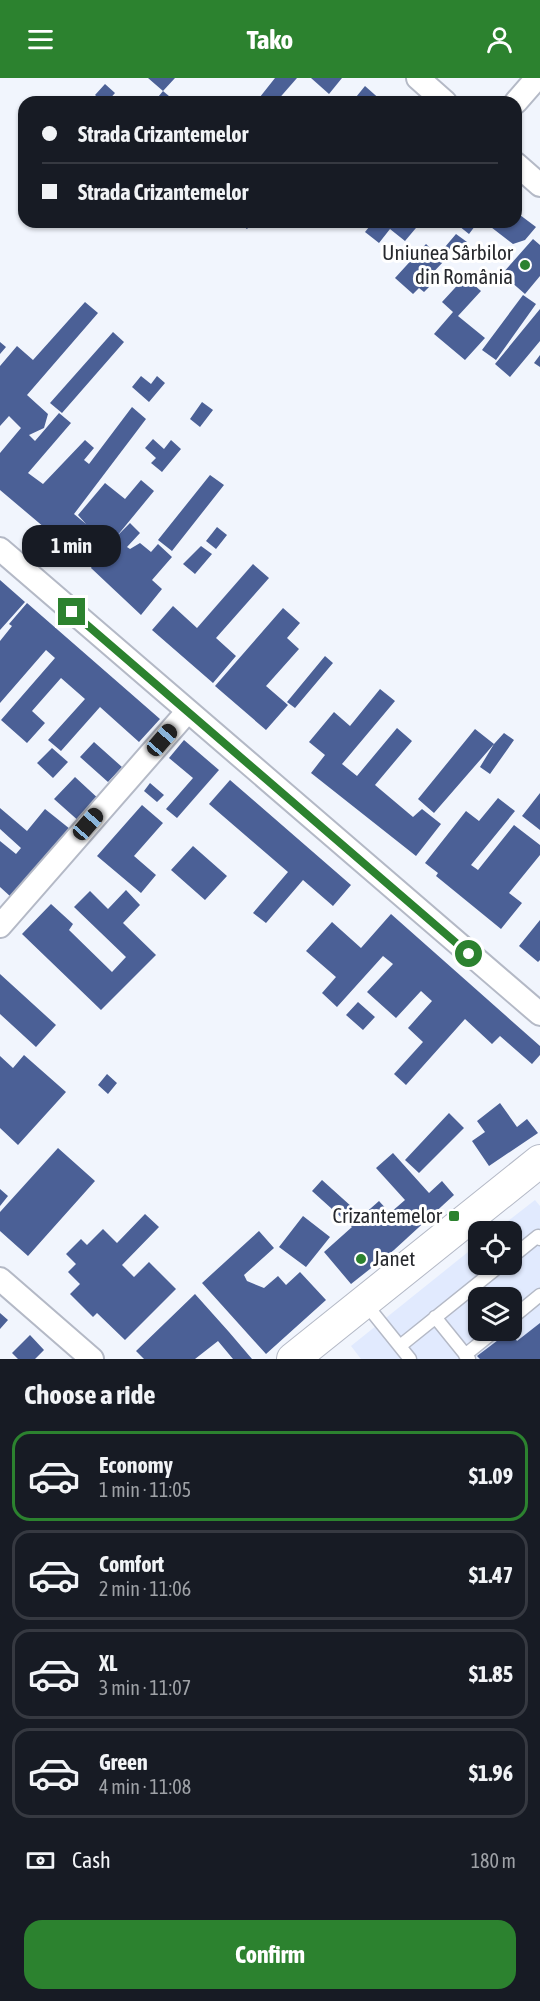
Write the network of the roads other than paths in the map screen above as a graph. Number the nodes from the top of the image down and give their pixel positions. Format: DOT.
graph roads {
  1 [pos="418,78"];
  2 [pos="537,78"];
  3 [pos="438,96"];
  4 [pos="521,96"];
  5 [pos="522,169"];
  6 [pos="540,185"];
  7 [pos="0,549"];
  8 [pos="187,712"];
  9 [pos="0,926"];
  10 [pos="540,1014"];
  11 [pos="540,1161"];
  12 [pos="540,1239"];
  13 [pos="522,1249"];
  14 [pos="488,1275"];
  15 [pos="0,1279"];
  16 [pos="540,1295"];
  17 [pos="365,1302"];
  18 [pos="522,1310"];
  19 [pos="435,1317"];
  20 [pos="484,1341"];
  21 [pos="400,1346"];
  22 [pos="467,1357"];
  23 [pos="92,1359"];
  24 [pos="293,1359"];
  25 [pos="411,1359"];
  1 -- 3 [label="street"];
  2 -- 4 [label="street"];
  5 -- 6 [label="street"];
  7 -- 8 [label="street"];
  8 -- 9 [label="street"];
  8 -- 10 [label="street"];
  11 -- 17 [label="main road"];
  12 -- 13 [label="lane"];
  14 -- 19 [label="lane"];
  15 -- 23 [label="street"];
  16 -- 18 [label="lane"];
  17 -- 21 [label="lane"];
  17 -- 24 [label="main road"];
  19 -- 21 [label="lane"];
  19 -- 22 [label="lane"];
  20 -- 22 [label="lane"];
  21 -- 25 [label="lane"];
}
